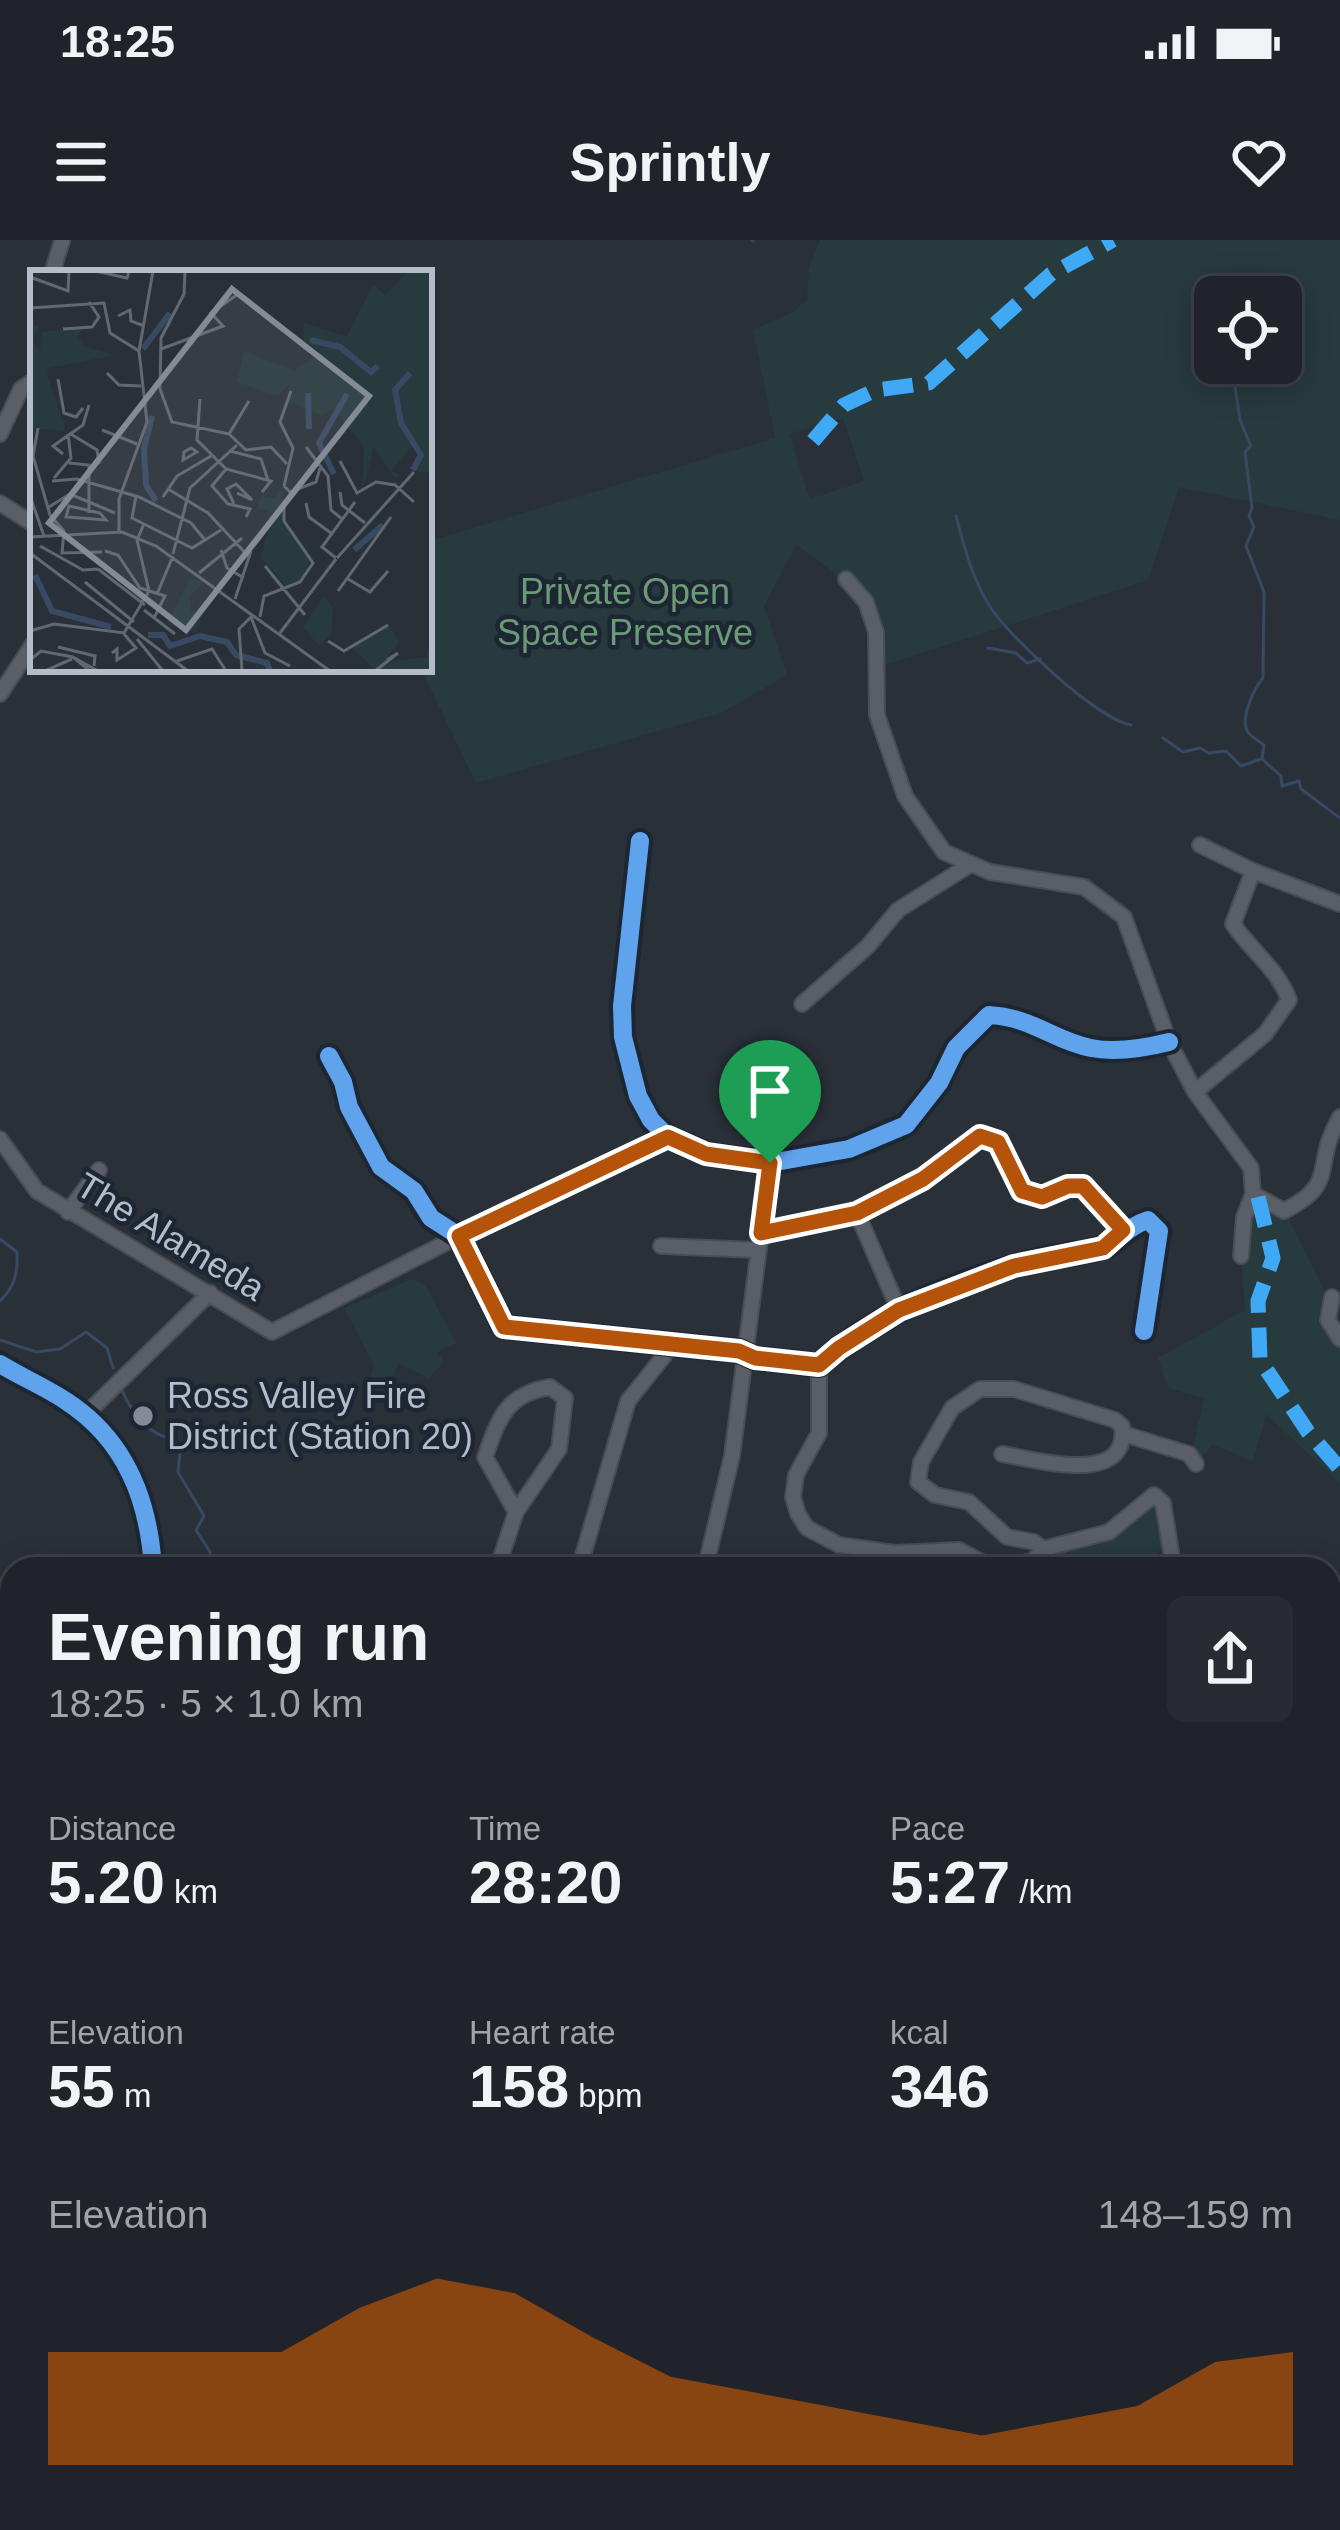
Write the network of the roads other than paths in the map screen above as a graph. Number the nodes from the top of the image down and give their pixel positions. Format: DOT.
graph roads {
  1 [pos="62,241"];
  2 [pos="53,270"];
  3 [pos="30,383"];
  4 [pos="0,434"];
  5 [pos="0,503"];
  6 [pos="30,522"];
  7 [pos="845,579"];
  8 [pos="30,649"];
  9 [pos="0,694"];
  10 [pos="640,841"];
  11 [pos="1200,845"];
  12 [pos="970,864"];
  13 [pos="1253,871"];
  14 [pos="1340,904"];
  15 [pos="802,1004"];
  16 [pos="1169,1042"];
  17 [pos="329,1056"];
  18 [pos="1195,1092"];
  19 [pos="1340,1117"];
  20 [pos="668,1137"];
  21 [pos="0,1139"];
  22 [pos="770,1163"];
  23 [pos="99,1170"];
  24 [pos="1253,1194"];
  25 [pos="68,1211"];
  26 [pos="857,1213"];
  27 [pos="1123,1230"];
  28 [pos="761,1233"];
  29 [pos="459,1236"];
  30 [pos="661,1246"];
  31 [pos="755,1250"];
  32 [pos="1241,1256"];
  33 [pos="210,1293"];
  34 [pos="1332,1297"];
  35 [pos="899,1310"];
  36 [pos="1144,1331"];
  37 [pos="1340,1340"];
  38 [pos="668,1346"];
  39 [pos="748,1354"];
  40 [pos="0,1364"];
  41 [pos="819,1365"];
  42 [pos="85,1414"];
  43 [pos="1124,1434"];
  44 [pos="1002,1454"];
  45 [pos="1196,1464"];
  46 [pos="516,1512"];
  47 [pos="1042,1549"];
  48 [pos="152,1557"];
  49 [pos="500,1557"];
  50 [pos="582,1557"];
  51 [pos="708,1557"];
  52 [pos="972,1557"];
  53 [pos="1036,1557"];
  54 [pos="1172,1557"];
  1 -- 2 [label="street"];
  3 -- 4 [label="street"];
  5 -- 6 [label="street"];
  7 -- 12 [label="street"];
  8 -- 9 [label="street"];
  10 -- 20 [label="street"];
  11 -- 13 [label="street"];
  12 -- 15 [label="street"];
  12 -- 16 [label="street"];
  13 -- 14 [label="street"];
  13 -- 18 [label="street"];
  16 -- 18 [label="street"];
  16 -- 22 [label="street"];
  17 -- 29 [label="street"];
  18 -- 24 [label="street"];
  19 -- 24 [label="street"];
  20 -- 22 [label="street"];
  20 -- 29 [label="street, The Alameda"];
  21 -- 25 [label="street, The Alameda"];
  22 -- 28 [label="street"];
  23 -- 25 [label="street"];
  24 -- 32 [label="street"];
  25 -- 33 [label="street, The Alameda"];
  26 -- 27 [label="street"];
  26 -- 28 [label="street"];
  26 -- 35 [label="street"];
  27 -- 35 [label="street"];
  27 -- 36 [label="street"];
  28 -- 31 [label="street"];
  29 -- 33 [label="street, The Alameda"];
  29 -- 38 [label="street"];
  30 -- 31 [label="street"];
  31 -- 39 [label="street"];
  33 -- 42 [label="street"];
  34 -- 37 [label="street"];
  35 -- 41 [label="street"];
  38 -- 39 [label="street"];
  38 -- 50 [label="street"];
  39 -- 41 [label="street"];
  39 -- 51 [label="street"];
  40 -- 42 [label="street"];
  41 -- 52 [label="street"];
  42 -- 48 [label="street"];
  43 -- 44 [label="street"];
  43 -- 45 [label="street"];
  43 -- 47 [label="street"];
  46 -- 46 [label="street"];
  46 -- 49 [label="street"];
  47 -- 53 [label="street"];
  47 -- 54 [label="street"];
}
